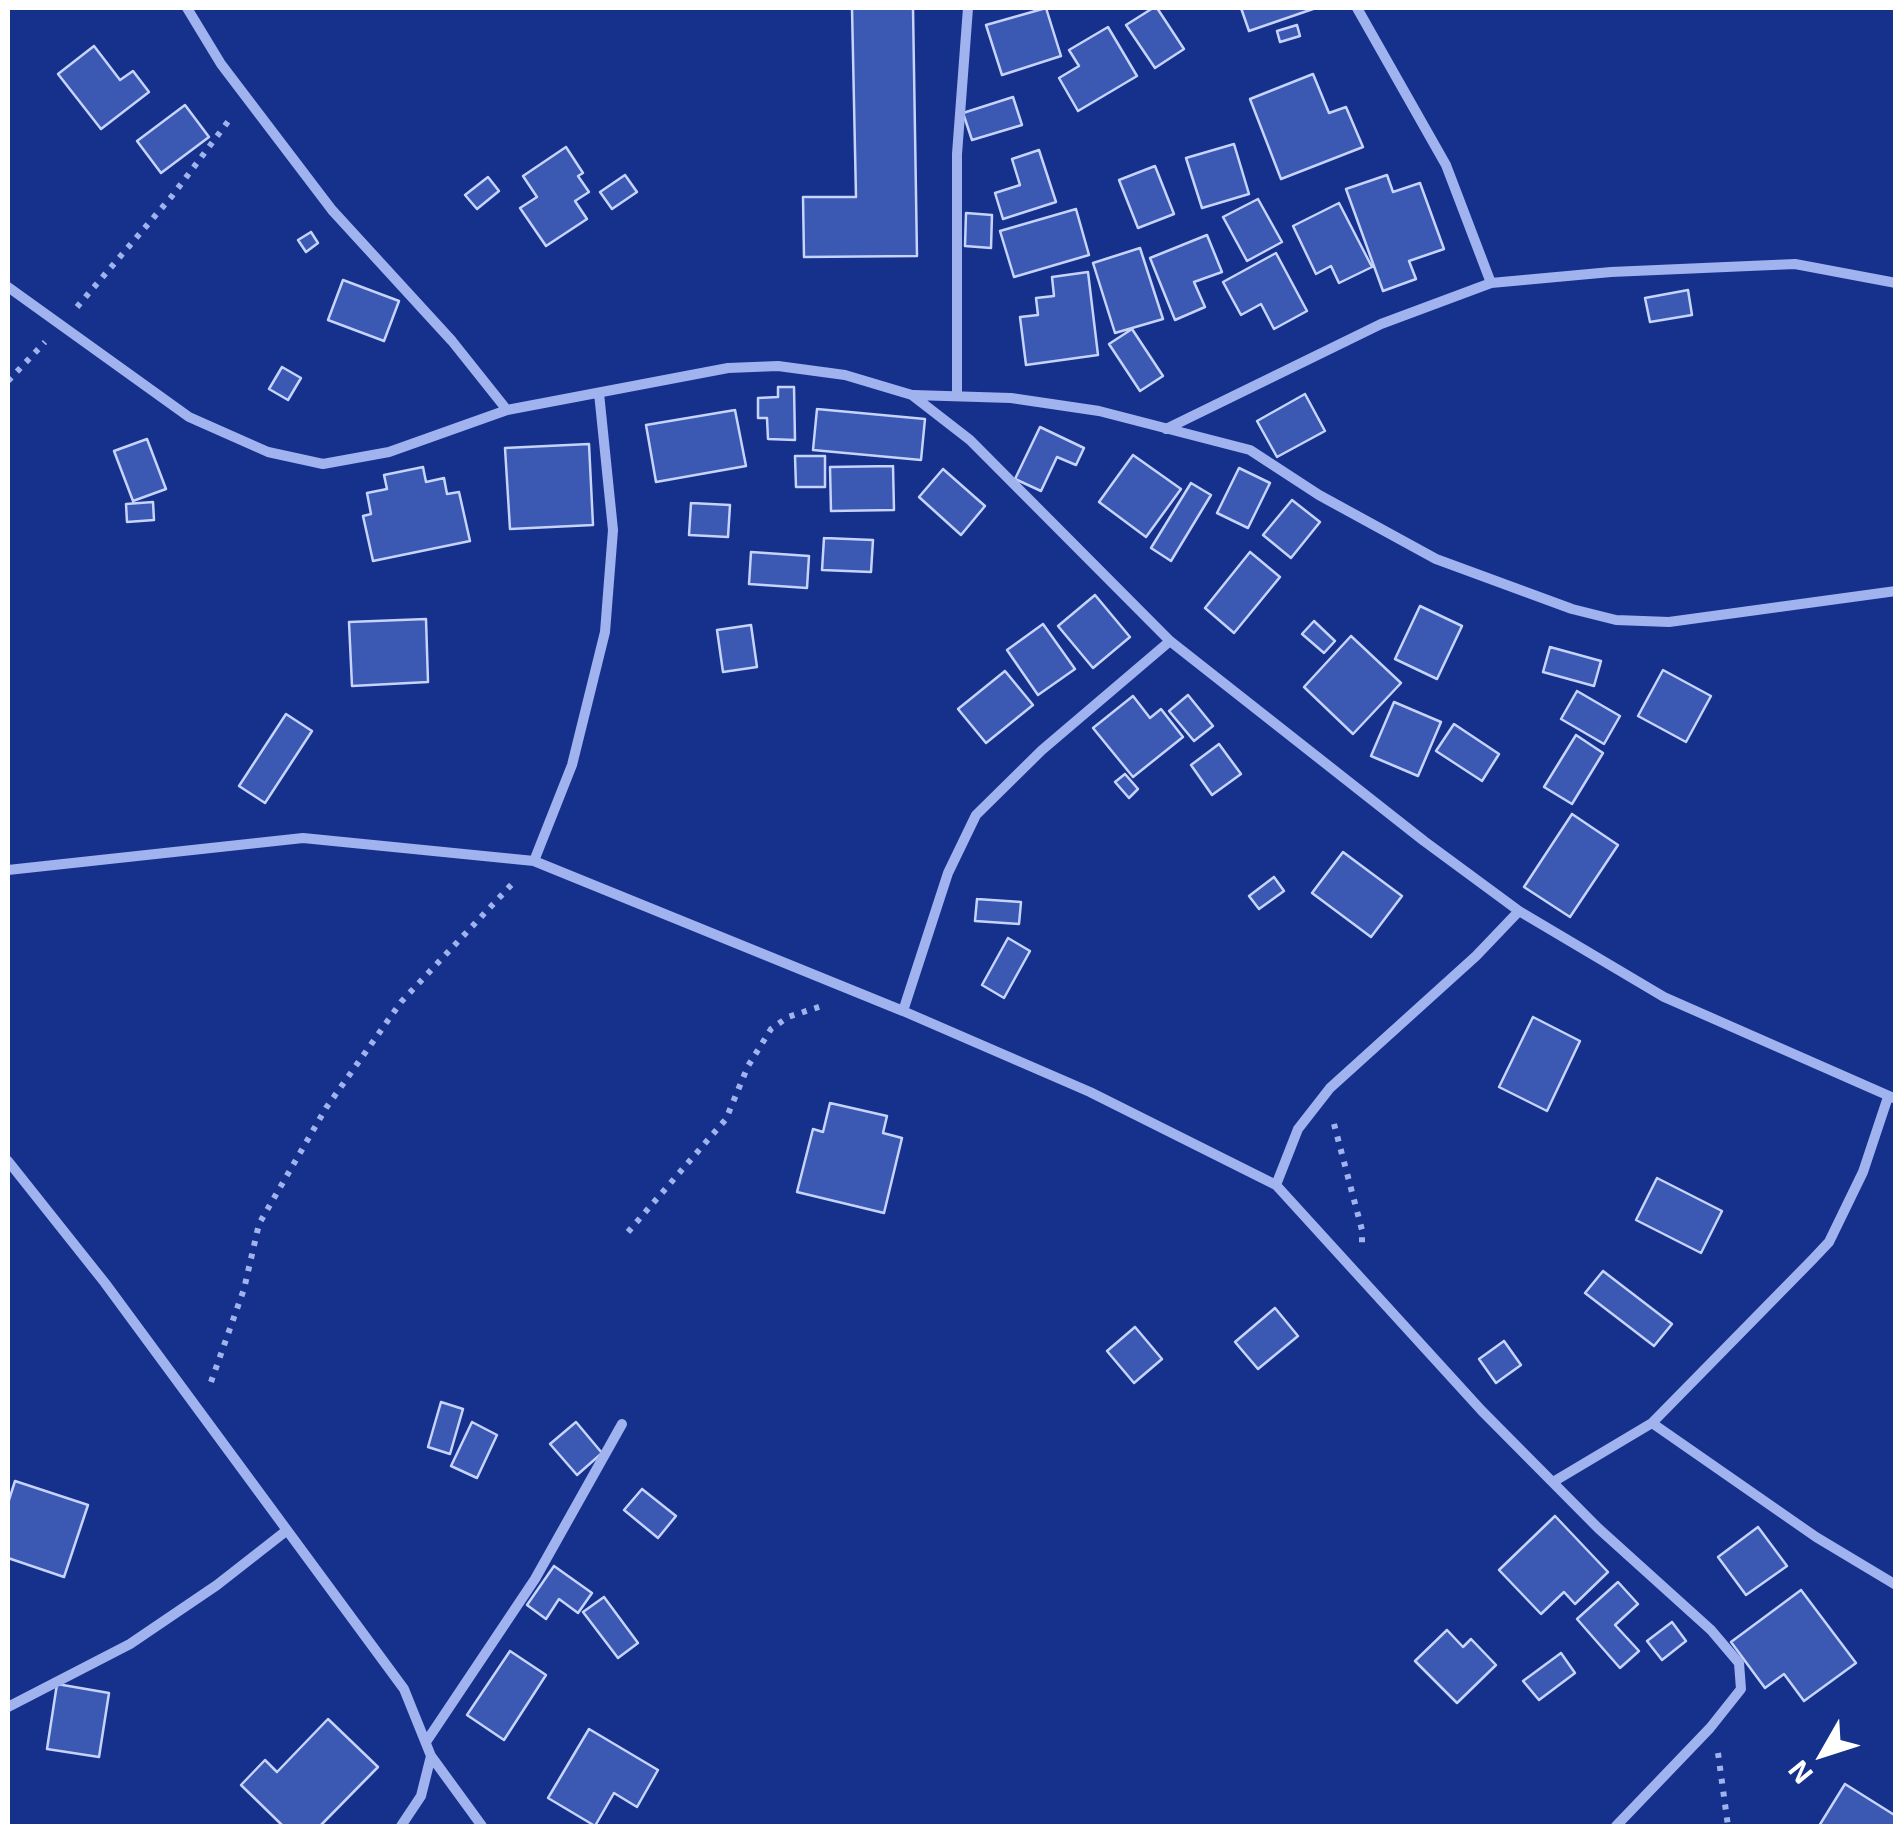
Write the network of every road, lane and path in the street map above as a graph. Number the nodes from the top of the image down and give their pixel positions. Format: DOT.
graph roads {
  1 [pos="188,8"];
  2 [pos="968,8"];
  3 [pos="1357,8"];
  4 [pos="247,97"];
  5 [pos="1491,283"];
  6 [pos="1896,283"];
  7 [pos="8,288"];
  8 [pos="60,326"];
  9 [pos="8,380"];
  10 [pos="600,393"];
  11 [pos="912,395"];
  12 [pos="957,396"];
  13 [pos="507,410"];
  14 [pos="1165,429"];
  15 [pos="1896,591"];
  16 [pos="1170,640"];
  17 [pos="534,861"];
  18 [pos="8,870"];
  19 [pos="1519,911"];
  20 [pos="862,995"];
  21 [pos="903,1010"];
  22 [pos="1330,1088"];
  23 [pos="1892,1098"];
  24 [pos="8,1162"];
  25 [pos="1276,1185"];
  26 [pos="628,1232"];
  27 [pos="1364,1284"];
  28 [pos="198,1410"];
  29 [pos="1652,1423"];
  30 [pos="622,1424"];
  31 [pos="1553,1482"];
  32 [pos="286,1531"];
  33 [pos="1896,1585"];
  34 [pos="8,1707"];
  35 [pos="1710,1728"];
  36 [pos="426,1742"];
  37 [pos="431,1756"];
  38 [pos="400,1826"];
  39 [pos="482,1826"];
  40 [pos="1616,1826"];
  41 [pos="1728,1826"];
  1 -- 4 [label="street"];
  2 -- 12 [label="street"];
  3 -- 5 [label="street"];
  4 -- 8 [label="path"];
  4 -- 13 [label="street"];
  5 -- 6 [label="street"];
  5 -- 14 [label="street"];
  7 -- 8 [label="street"];
  8 -- 9 [label="path"];
  8 -- 13 [label="street"];
  10 -- 11 [label="street"];
  10 -- 13 [label="street"];
  10 -- 17 [label="street"];
  11 -- 12 [label="street"];
  11 -- 16 [label="street"];
  12 -- 14 [label="street"];
  14 -- 15 [label="street"];
  16 -- 19 [label="street"];
  16 -- 21 [label="street"];
  17 -- 18 [label="street"];
  17 -- 20 [label="street"];
  17 -- 28 [label="path"];
  19 -- 22 [label="street"];
  19 -- 23 [label="street"];
  20 -- 21 [label="street"];
  20 -- 26 [label="path"];
  21 -- 25 [label="street"];
  22 -- 25 [label="street"];
  22 -- 27 [label="path"];
  23 -- 29 [label="street"];
  24 -- 28 [label="street"];
  25 -- 27 [label="street"];
  27 -- 31 [label="street"];
  28 -- 32 [label="street"];
  29 -- 31 [label="street"];
  29 -- 33 [label="street"];
  30 -- 36 [label="street"];
  31 -- 35 [label="street"];
  32 -- 34 [label="street"];
  32 -- 36 [label="street"];
  35 -- 40 [label="street"];
  35 -- 41 [label="path"];
  36 -- 37 [label="street"];
  37 -- 38 [label="street"];
  37 -- 39 [label="street"];
}
